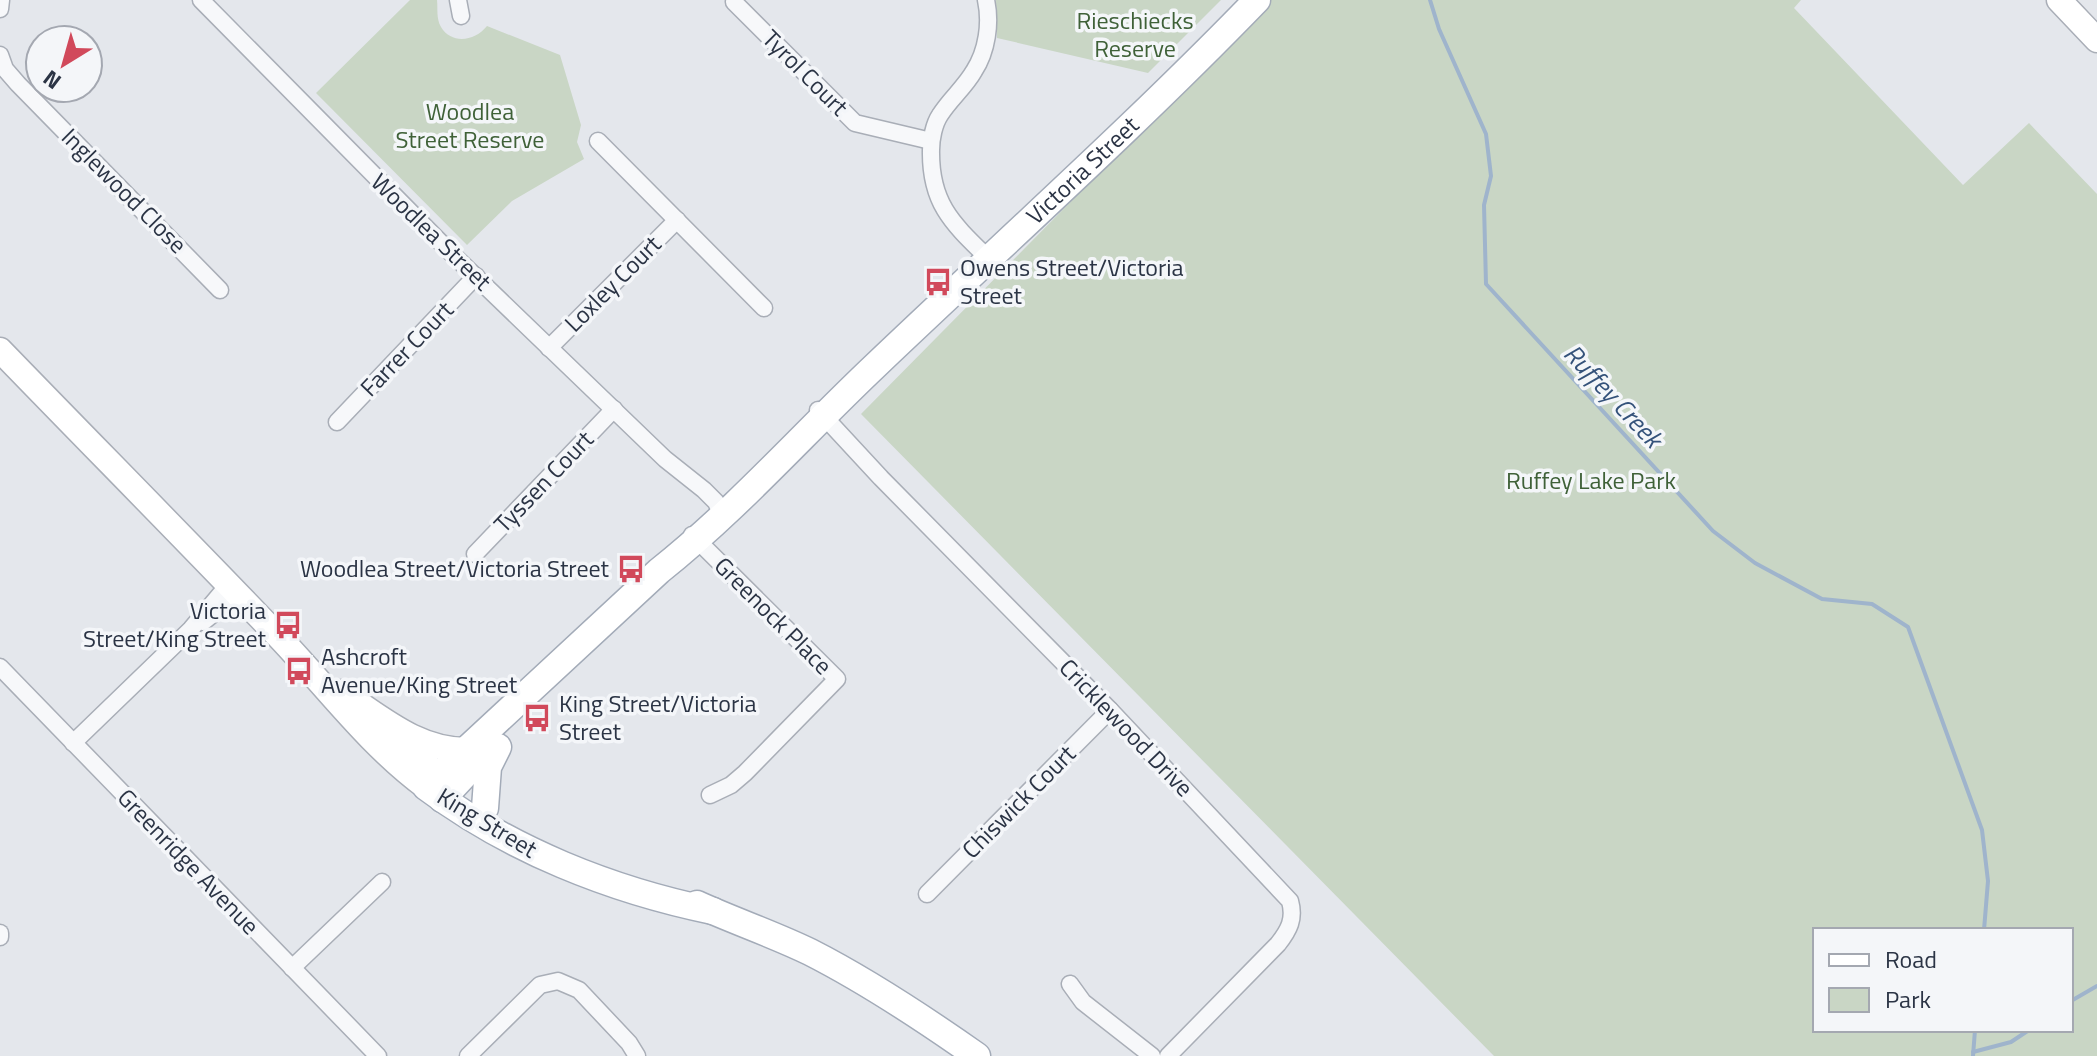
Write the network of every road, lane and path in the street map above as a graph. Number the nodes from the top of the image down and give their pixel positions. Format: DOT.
graph roads {
  1 [pos="1,0"];
  2 [pos="201,0"];
  3 [pos="986,0"];
  4 [pos="1257,0"];
  5 [pos="2059,0"];
  6 [pos="734,2"];
  7 [pos="0,9"];
  8 [pos="2097,40"];
  9 [pos="0,55"];
  10 [pos="598,141"];
  11 [pos="931,141"];
  12 [pos="677,220"];
  13 [pos="989,259"];
  14 [pos="476,276"];
  15 [pos="220,290"];
  16 [pos="764,308"];
  17 [pos="549,348"];
  18 [pos="0,350"];
  19 [pos="614,409"];
  20 [pos="821,414"];
  21 [pos="337,422"];
  22 [pos="716,509"];
  23 [pos="693,536"];
  24 [pos="475,554"];
  25 [pos="233,589"];
  26 [pos="628,601"];
  27 [pos="305,664"];
  28 [pos="0,667"];
  29 [pos="342,692"];
  30 [pos="1110,710"];
  31 [pos="501,736"];
  32 [pos="73,743"];
  33 [pos="467,750"];
  34 [pos="440,787"];
  35 [pos="710,795"];
  36 [pos="485,808"];
  37 [pos="382,882"];
  38 [pos="927,894"];
  39 [pos="713,911"];
  40 [pos="292,968"];
  41 [pos="1070,984"];
  42 [pos="378,1056"];
  43 [pos="468,1056"];
  44 [pos="637,1056"];
  45 [pos="977,1056"];
  46 [pos="1152,1056"];
  47 [pos="1168,1056"];
  1 -- 7 [label="street"];
  2 -- 14 [label="street, Woodlea Street"];
  3 -- 11 [label="street"];
  4 -- 13 [label="main road, Victoria Street"];
  5 -- 8 [label="main road"];
  6 -- 11 [label="street, Tyrol Court"];
  9 -- 15 [label="street, Inglewood Close"];
  10 -- 12 [label="street, Loxley Court"];
  11 -- 13 [label="street"];
  12 -- 16 [label="street, Loxley Court"];
  12 -- 17 [label="street, Loxley Court"];
  13 -- 20 [label="main road, Victoria Street"];
  14 -- 17 [label="street, Woodlea Street"];
  14 -- 21 [label="street, Farrer Court"];
  17 -- 19 [label="street, Woodlea Street"];
  18 -- 25 [label="main road, King Street"];
  19 -- 22 [label="street, Woodlea Street"];
  19 -- 24 [label="street, Tyssen Court"];
  20 -- 22 [label="main road, Victoria Street"];
  20 -- 30 [label="street, Cricklewood Drive"];
  22 -- 23 [label="main road, Victoria Street"];
  23 -- 26 [label="main road, Victoria Street"];
  23 -- 35 [label="street, Greenock Place"];
  25 -- 27 [label="main road, King Street"];
  25 -- 32 [label="street"];
  26 -- 31 [label="main road, Victoria Street"];
  26 -- 33 [label="main road, Victoria Street"];
  27 -- 29 [label="main road, King Street"];
  27 -- 34 [label="main road, King Street"];
  28 -- 32 [label="street, Greenridge Avenue"];
  29 -- 33 [label="main road"];
  29 -- 34 [label="main road, King Street"];
  30 -- 38 [label="street, Chiswick Court"];
  30 -- 47 [label="street, Cricklewood Drive"];
  31 -- 34 [label="main road, Victoria Street"];
  31 -- 36 [label="main road"];
  32 -- 40 [label="street, Greenridge Avenue"];
  33 -- 34 [label="main road, Victoria Street"];
  34 -- 36 [label="main road, King Street"];
  34 -- 39 [label="main road, King Street"];
  36 -- 39 [label="main road, King Street"];
  37 -- 40 [label="street"];
  39 -- 45 [label="main road, King Street"];
  40 -- 42 [label="street, Greenridge Avenue"];
  41 -- 46 [label="street"];
  43 -- 44 [label="street"];
}
